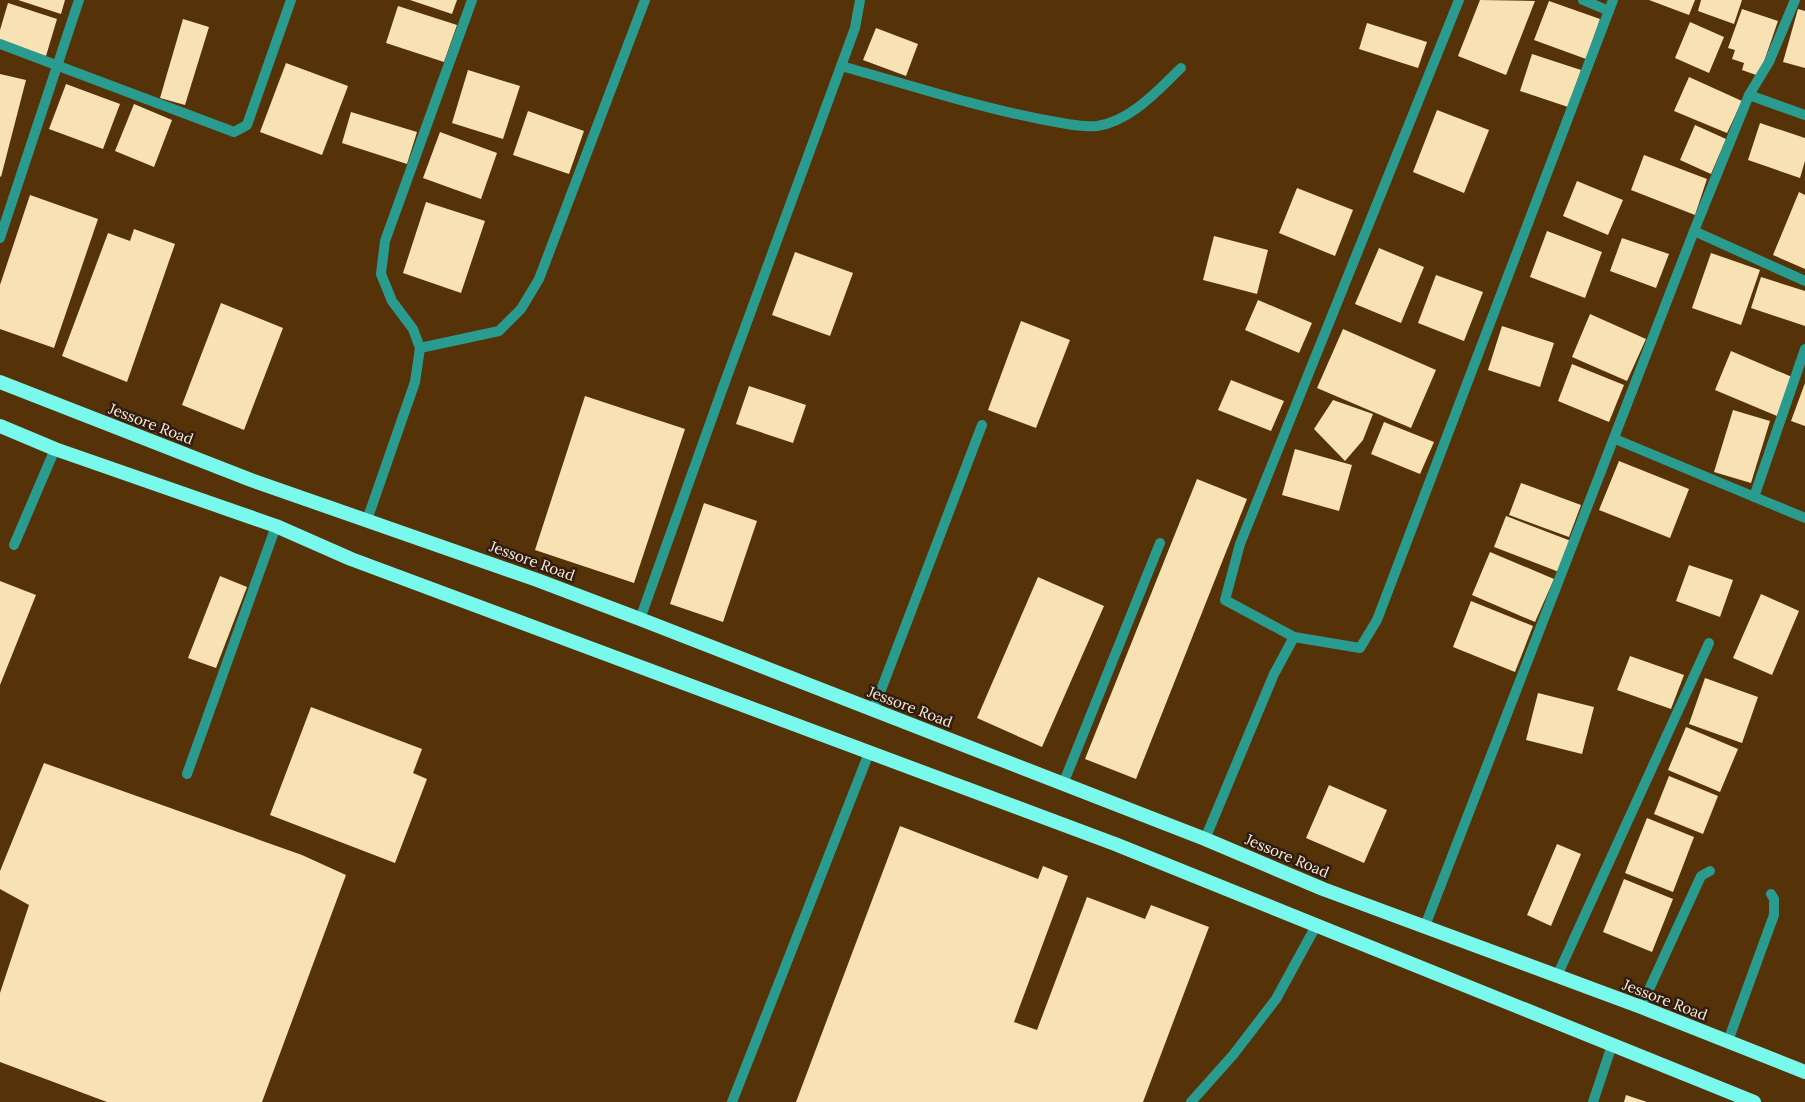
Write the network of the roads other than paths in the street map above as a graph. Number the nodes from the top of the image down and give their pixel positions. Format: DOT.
graph roads {
  1 [pos="79,0"];
  2 [pos="291,0"];
  3 [pos="472,0"];
  4 [pos="645,0"];
  5 [pos="860,0"];
  6 [pos="1459,0"];
  7 [pos="1583,0"];
  8 [pos="1614,0"];
  9 [pos="1795,0"];
  10 [pos="1609,11"];
  11 [pos="0,44"];
  12 [pos="58,65"];
  13 [pos="841,66"];
  14 [pos="1181,68"];
  15 [pos="1749,96"];
  16 [pos="1805,115"];
  17 [pos="1694,231"];
  18 [pos="0,238"];
  19 [pos="1805,281"];
  20 [pos="420,348"];
  21 [pos="1805,348"];
  22 [pos="0,382"];
  23 [pos="982,425"];
  24 [pos="0,426"];
  25 [pos="1615,439"];
  26 [pos="55,449"];
  27 [pos="1754,497"];
  28 [pos="1805,518"];
  29 [pos="367,520"];
  30 [pos="276,526"];
  31 [pos="1160,544"];
  32 [pos="14,545"];
  33 [pos="640,619"];
  34 [pos="1294,637"];
  35 [pos="1708,643"];
  36 [pos="874,711"];
  37 [pos="869,753"];
  38 [pos="187,774"];
  39 [pos="1063,784"];
  40 [pos="1205,839"];
  41 [pos="1710,871"];
  42 [pos="1771,894"];
  43 [pos="1317,924"];
  44 [pos="1425,926"];
  45 [pos="1557,976"];
  46 [pos="1641,1007"];
  47 [pos="1728,1041"];
  48 [pos="1612,1045"];
  49 [pos="1805,1072"];
  50 [pos="732,1102"];
  51 [pos="1191,1102"];
  52 [pos="1593,1102"];
  53 [pos="1754,1102"];
  1 -- 12 [label="street"];
  2 -- 12 [label="street"];
  3 -- 20 [label="street"];
  4 -- 20 [label="street"];
  5 -- 13 [label="street"];
  6 -- 34 [label="street"];
  7 -- 10 [label="street"];
  8 -- 10 [label="street"];
  9 -- 15 [label="street"];
  10 -- 34 [label="street"];
  11 -- 12 [label="street"];
  12 -- 18 [label="street"];
  13 -- 14 [label="street"];
  13 -- 33 [label="street"];
  15 -- 16 [label="street"];
  15 -- 17 [label="street"];
  17 -- 19 [label="street"];
  17 -- 25 [label="street"];
  20 -- 29 [label="street"];
  21 -- 27 [label="street"];
  22 -- 29 [label="highway, Jessore Road"];
  23 -- 36 [label="street"];
  24 -- 26 [label="highway"];
  25 -- 27 [label="street"];
  25 -- 44 [label="street"];
  26 -- 30 [label="highway"];
  26 -- 32 [label="street"];
  27 -- 28 [label="street"];
  29 -- 33 [label="highway, Jessore Road"];
  30 -- 37 [label="highway"];
  30 -- 38 [label="street"];
  31 -- 39 [label="street"];
  33 -- 36 [label="highway, Jessore Road"];
  34 -- 40 [label="street"];
  35 -- 45 [label="street"];
  36 -- 39 [label="highway, Jessore Road"];
  37 -- 43 [label="highway"];
  37 -- 50 [label="street"];
  39 -- 40 [label="highway, Jessore Road"];
  40 -- 44 [label="highway, Jessore Road"];
  41 -- 46 [label="street"];
  42 -- 47 [label="street"];
  43 -- 48 [label="highway"];
  43 -- 51 [label="street"];
  44 -- 45 [label="highway, Jessore Road"];
  45 -- 46 [label="highway, Jessore Road"];
  46 -- 47 [label="highway, Jessore Road"];
  47 -- 49 [label="highway, Jessore Road"];
  48 -- 52 [label="street"];
  48 -- 53 [label="highway"];
}
